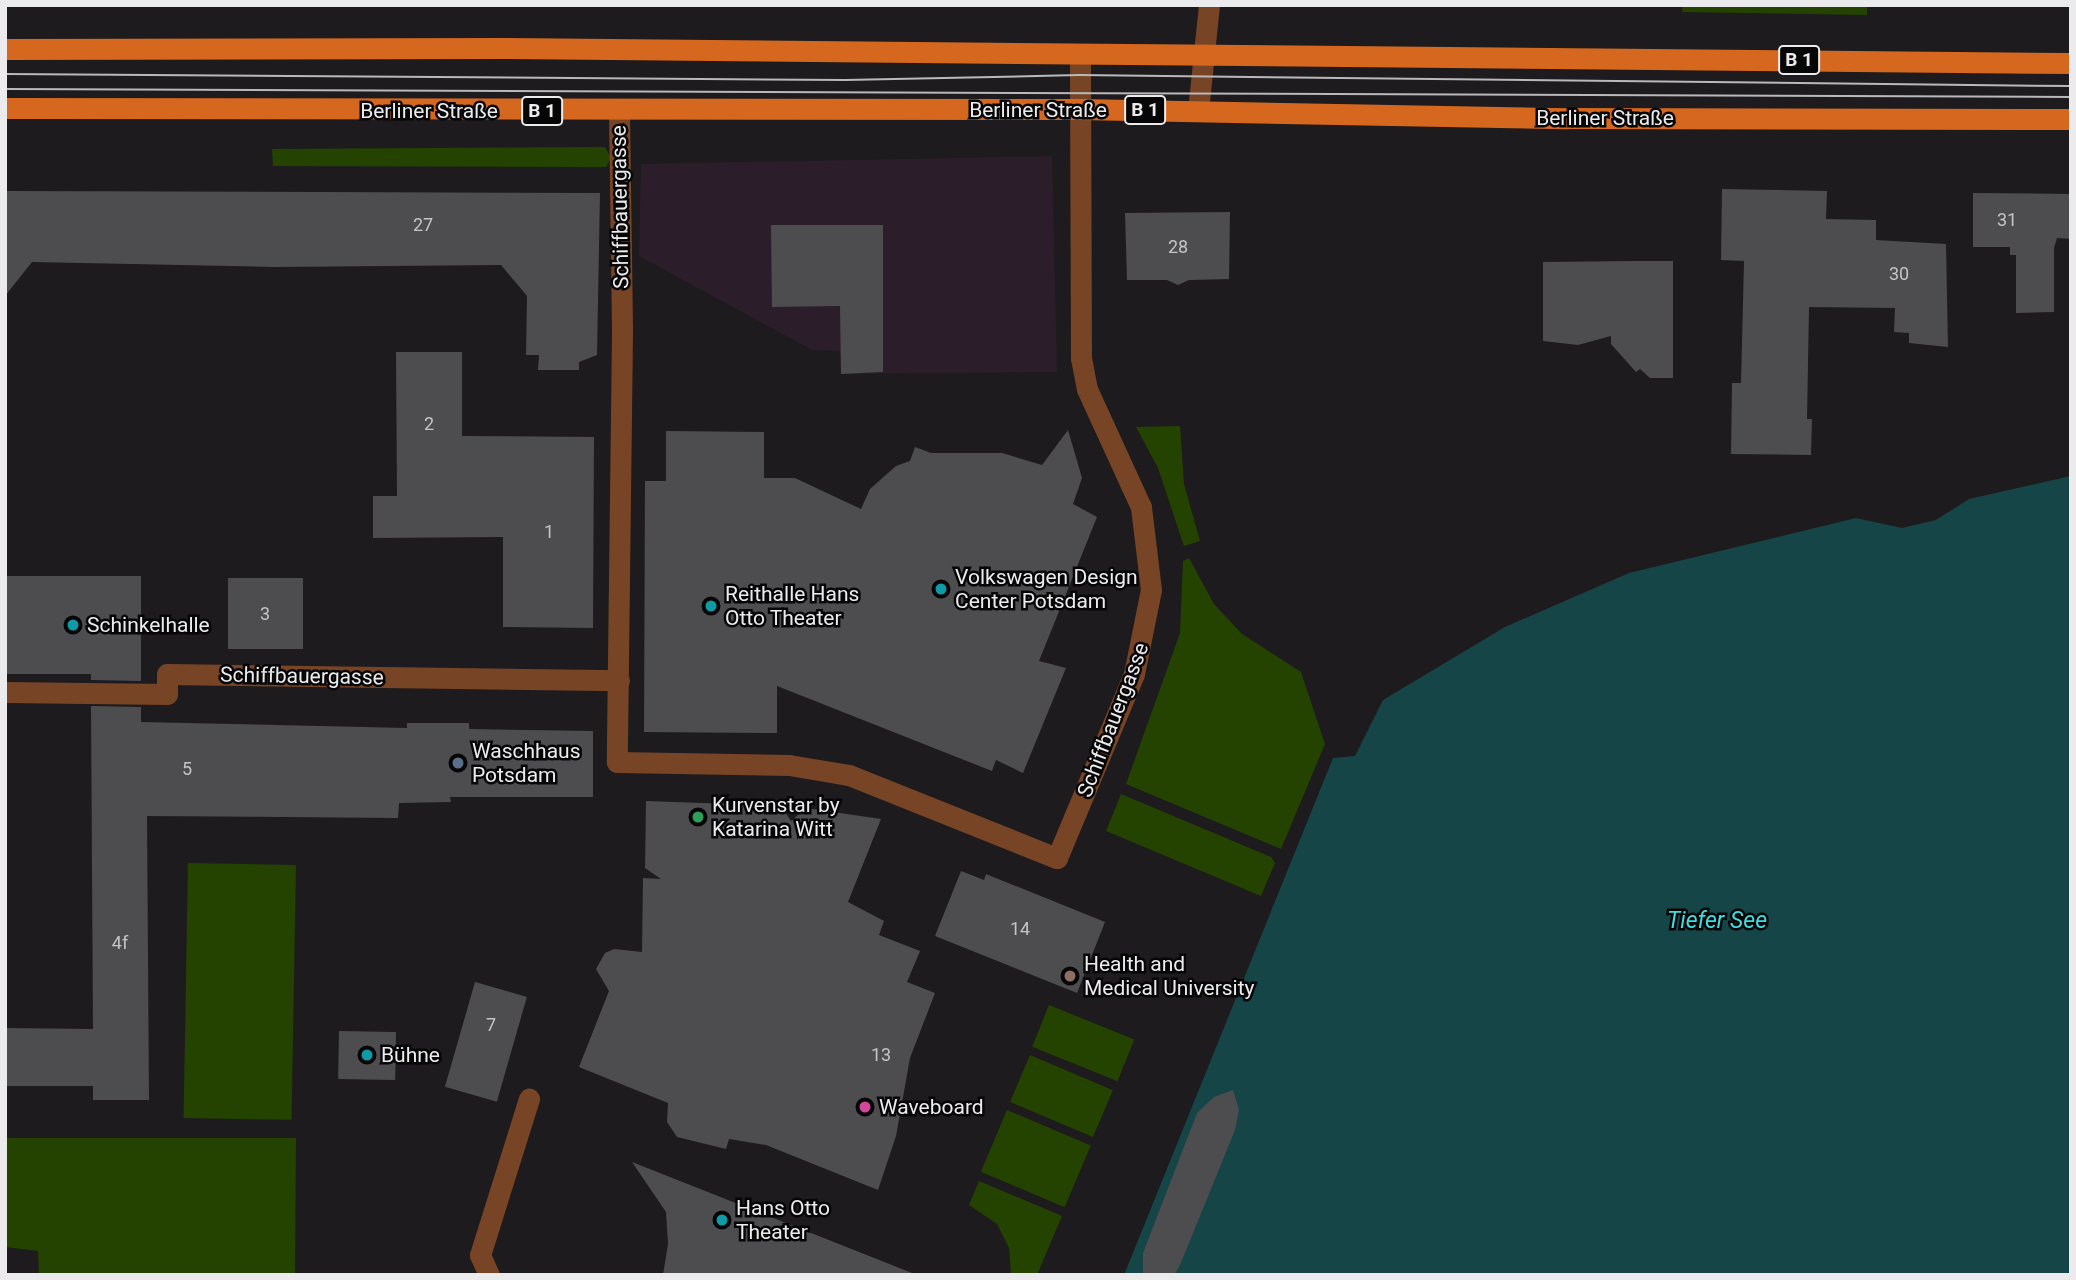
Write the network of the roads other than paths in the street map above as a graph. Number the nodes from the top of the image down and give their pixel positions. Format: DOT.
graph roads {
  1 [pos="1209,5"];
  2 [pos="5,49"];
  3 [pos="1080,54"];
  4 [pos="1202,55"];
  5 [pos="2071,63"];
  6 [pos="5,108"];
  7 [pos="1079,109"];
  8 [pos="619,111"];
  9 [pos="1198,111"];
  10 [pos="2071,119"];
  11 [pos="619,680"];
  12 [pos="5,692"];
  13 [pos="529,1099"];
  14 [pos="489,1275"];
  1 -- 4 [label="street"];
  2 -- 3 [label="main road, B 1"];
  3 -- 4 [label="main road, B 1"];
  3 -- 7 [label="street, Schiffbauergasse"];
  4 -- 5 [label="main road, B 1"];
  4 -- 9 [label="street"];
  6 -- 8 [label="main road, Berliner Straße / B 1"];
  7 -- 8 [label="main road, Berliner Straße / B 1"];
  7 -- 9 [label="main road, Berliner Straße / B 1"];
  7 -- 11 [label="street, Schiffbauergasse"];
  8 -- 11 [label="street, Schiffbauergasse"];
  9 -- 10 [label="main road, Berliner Straße / B 1"];
  11 -- 12 [label="street, Schiffbauergasse"];
  13 -- 14 [label="street"];
}
